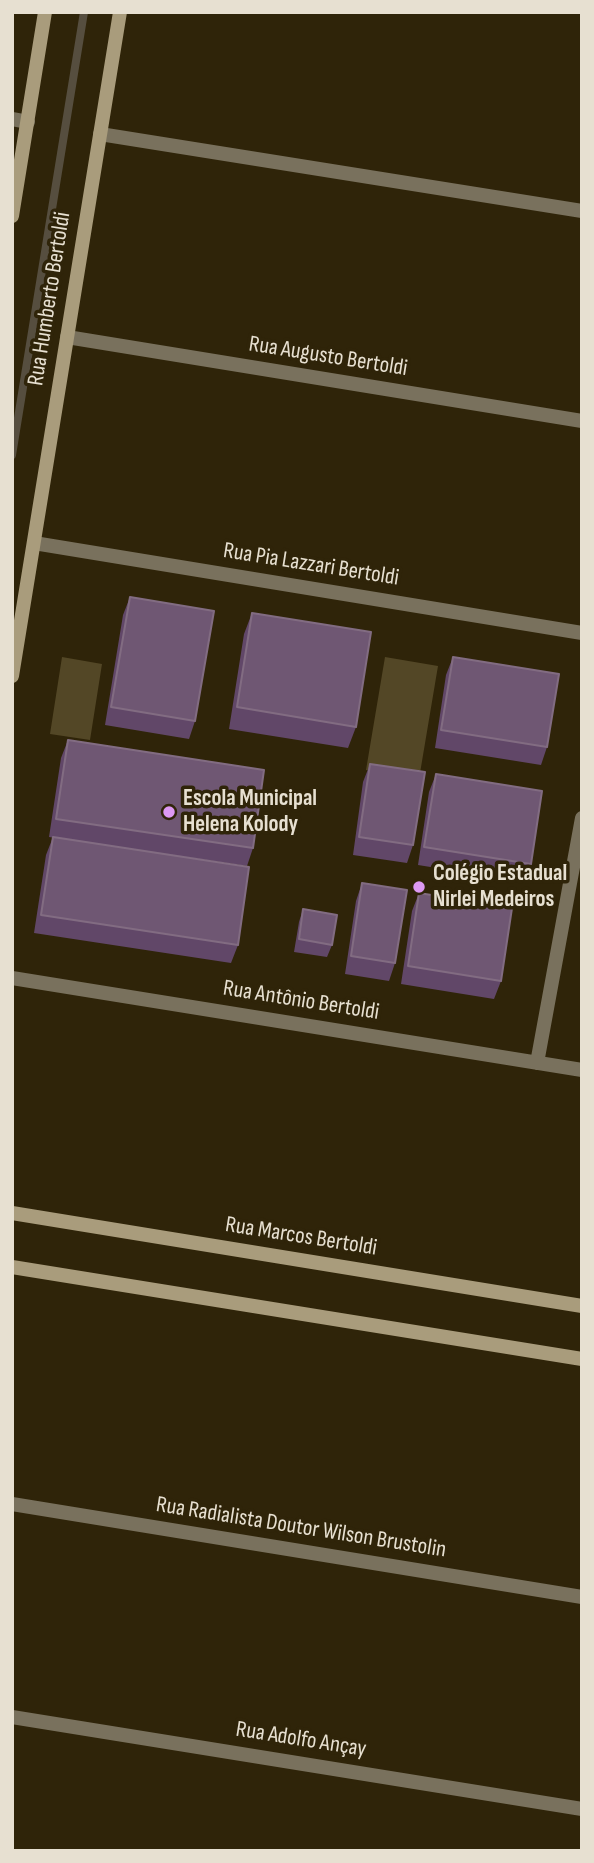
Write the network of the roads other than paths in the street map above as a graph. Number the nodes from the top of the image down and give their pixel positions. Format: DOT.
graph roads {
  1 [pos="46,12"];
  2 [pos="120,12"];
  3 [pos="12,119"];
  4 [pos="28,122"];
  5 [pos="100,134"];
  6 [pos="582,211"];
  7 [pos="12,216"];
  8 [pos="67,337"];
  9 [pos="582,421"];
  10 [pos="34,543"];
  11 [pos="582,633"];
  12 [pos="12,676"];
  13 [pos="582,818"];
  14 [pos="579,850"];
  15 [pos="12,978"];
  16 [pos="537,1063"];
  17 [pos="582,1070"];
  18 [pos="12,1213"];
  19 [pos="12,1267"];
  20 [pos="582,1306"];
  21 [pos="582,1359"];
  22 [pos="12,1504"];
  23 [pos="582,1597"];
  24 [pos="12,1717"];
  25 [pos="582,1809"];
  1 -- 4 [label="street"];
  2 -- 5 [label="street, Rua Humberto Bertoldi"];
  3 -- 4 [label="street"];
  4 -- 7 [label="street"];
  5 -- 6 [label="street"];
  5 -- 8 [label="street, Rua Humberto Bertoldi"];
  8 -- 9 [label="street, Rua Augusto Bertoldi"];
  8 -- 10 [label="street, Rua Humberto Bertoldi"];
  10 -- 11 [label="street, Rua Pia Lazzari Bertoldi"];
  10 -- 12 [label="street, Rua Humberto Bertoldi"];
  13 -- 14 [label="street"];
  14 -- 16 [label="street"];
  15 -- 16 [label="street, Rua Antônio Bertoldi"];
  16 -- 17 [label="street, Rua Antônio Bertoldi"];
  18 -- 20 [label="street, Rua Marcos Bertoldi"];
  19 -- 21 [label="street"];
  22 -- 23 [label="street, Rua Radialista Doutor Wilson Brustolin"];
  24 -- 25 [label="street, Rua Adolfo Ançay"];
}
